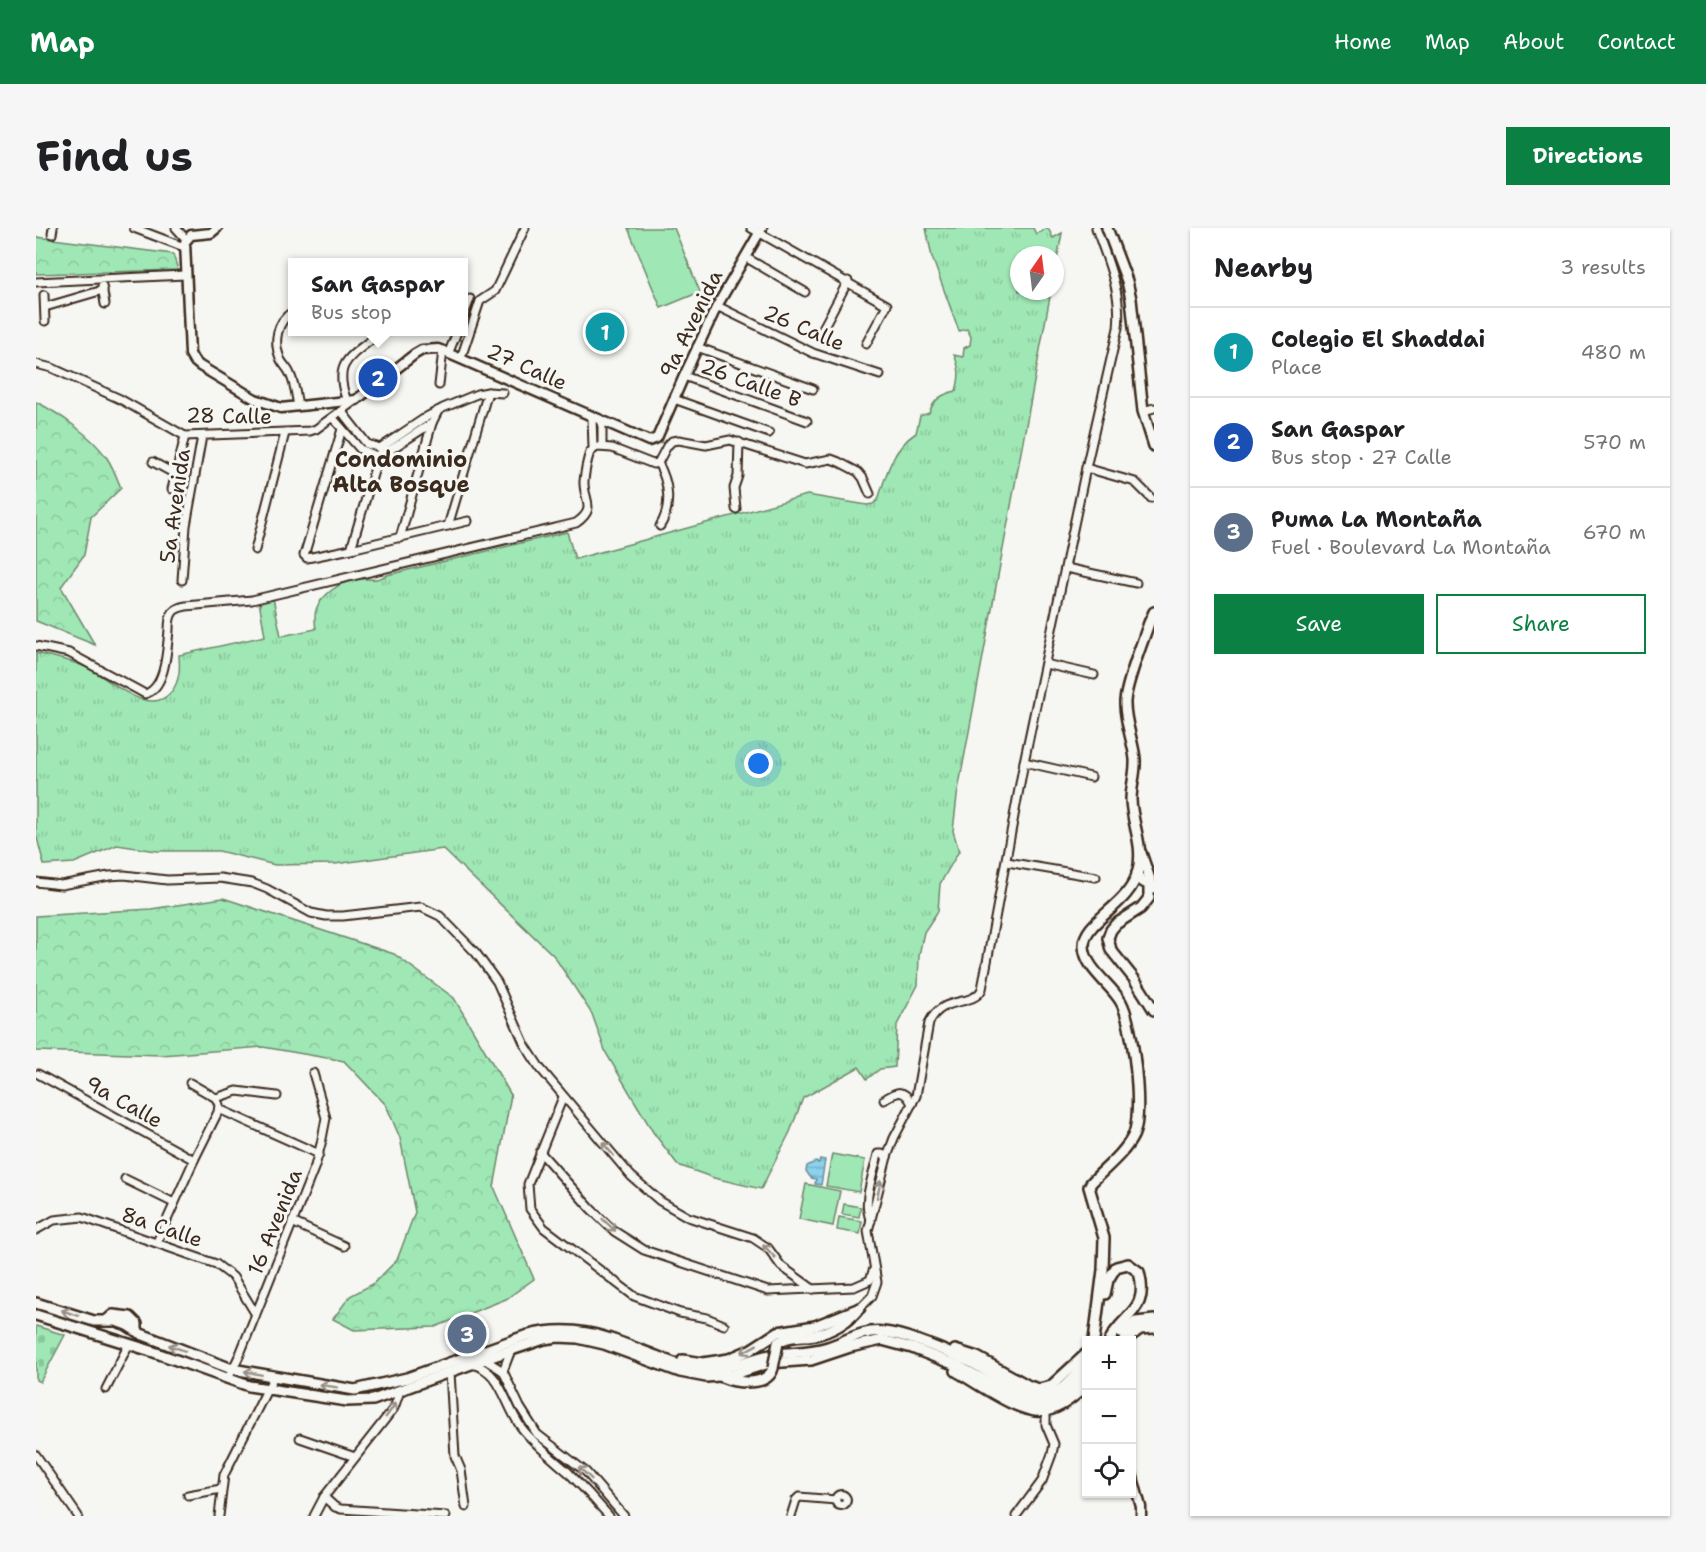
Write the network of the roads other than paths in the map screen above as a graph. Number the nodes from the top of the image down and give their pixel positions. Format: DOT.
graph roads {
  1 [pos="134,228"];
  2 [pos="177,228"];
  3 [pos="218,228"];
  4 [pos="523,228"];
  5 [pos="1096,228"];
  6 [pos="757,229"];
  7 [pos="1108,230"];
  8 [pos="187,237"];
  9 [pos="745,257"];
  10 [pos="185,275"];
  11 [pos="102,279"];
  12 [pos="848,281"];
  13 [pos="36,282"];
  14 [pos="103,290"];
  15 [pos="805,292"];
  16 [pos="44,295"];
  17 [pos="468,298"];
  18 [pos="480,301"];
  19 [pos="105,304"];
  20 [pos="717,306"];
  21 [pos="45,307"];
  22 [pos="288,315"];
  23 [pos="45,321"];
  24 [pos="823,328"];
  25 [pos="455,336"];
  26 [pos="375,337"];
  27 [pos="866,344"];
  28 [pos="697,347"];
  29 [pos="446,351"];
  30 [pos="461,358"];
  31 [pos="36,364"];
  32 [pos="880,375"];
  33 [pos="684,376"];
  34 [pos="439,385"];
  35 [pos="813,389"];
  36 [pos="488,392"];
  37 [pos="503,393"];
  38 [pos="674,399"];
  39 [pos="351,401"];
  40 [pos="298,406"];
  41 [pos="1154,408"];
  42 [pos="438,411"];
  43 [pos="1143,411"];
  44 [pos="342,412"];
  45 [pos="428,416"];
  46 [pos="592,417"];
  47 [pos="333,418"];
  48 [pos="602,421"];
  49 [pos="807,421"];
  50 [pos="432,423"];
  51 [pos="1150,426"];
  52 [pos="342,429"];
  53 [pos="285,433"];
  54 [pos="769,433"];
  55 [pos="185,436"];
  56 [pos="202,436"];
  57 [pos="657,438"];
  58 [pos="739,442"];
  59 [pos="602,446"];
  60 [pos="1154,446"];
  61 [pos="380,448"];
  62 [pos="593,448"];
  63 [pos="379,457"];
  64 [pos="153,462"];
  65 [pos="658,463"];
  66 [pos="1086,468"];
  67 [pos="175,474"];
  68 [pos="171,489"];
  69 [pos="870,494"];
  70 [pos="1151,498"];
  71 [pos="736,509"];
  72 [pos="468,521"];
  73 [pos="448,525"];
  74 [pos="660,526"];
  75 [pos="400,538"];
  76 [pos="351,549"];
  77 [pos="255,550"];
  78 [pos="1066,568"];
  79 [pos="182,580"];
  80 [pos="1136,583"];
  81 [pos="1154,612"];
  82 [pos="36,646"];
  83 [pos="1045,664"];
  84 [pos="1094,675"];
  85 [pos="1024,762"];
  86 [pos="1091,777"];
  87 [pos="1140,850"];
  88 [pos="1007,862"];
  89 [pos="1096,877"];
  90 [pos="1136,881"];
  91 [pos="36,882"];
  92 [pos="1149,898"];
  93 [pos="1154,1010"];
  94 [pos="313,1073"];
  95 [pos="38,1074"];
  96 [pos="190,1083"];
  97 [pos="277,1096"];
  98 [pos="563,1096"];
  99 [pos="216,1098"];
  100 [pos="884,1100"];
  101 [pos="912,1104"];
  102 [pos="219,1109"];
  103 [pos="540,1152"];
  104 [pos="319,1155"];
  105 [pos="194,1160"];
  106 [pos="125,1179"];
  107 [pos="174,1203"];
  108 [pos="292,1222"];
  109 [pos="36,1230"];
  110 [pos="157,1242"];
  111 [pos="344,1246"];
  112 [pos="874,1268"];
  113 [pos="813,1289"];
  114 [pos="36,1303"];
  115 [pos="860,1308"];
  116 [pos="255,1313"];
  117 [pos="36,1315"];
  118 [pos="1154,1320"];
  119 [pos="104,1322"];
  120 [pos="724,1325"];
  121 [pos="1154,1328"];
  122 [pos="137,1332"];
  123 [pos="544,1335"];
  124 [pos="104,1336"];
  125 [pos="1096,1336"];
  126 [pos="1097,1336"];
  127 [pos="1116,1336"];
  128 [pos="1118,1336"];
  129 [pos="1131,1336"];
  130 [pos="526,1340"];
  131 [pos="129,1344"];
  132 [pos="632,1347"];
  133 [pos="511,1350"];
  134 [pos="938,1350"];
  135 [pos="1082,1358"];
  136 [pos="485,1359"];
  137 [pos="943,1360"];
  138 [pos="472,1364"];
  139 [pos="1082,1368"];
  140 [pos="232,1369"];
  141 [pos="502,1371"];
  142 [pos="450,1372"];
  143 [pos="428,1375"];
  144 [pos="273,1377"];
  145 [pos="722,1377"];
  146 [pos="228,1379"];
  147 [pos="1082,1380"];
  148 [pos="382,1385"];
  149 [pos="106,1389"];
  150 [pos="266,1389"];
  151 [pos="451,1389"];
  152 [pos="1082,1389"];
  153 [pos="400,1391"];
  154 [pos="1046,1411"];
  155 [pos="300,1438"];
  156 [pos="36,1455"];
  157 [pos="355,1458"];
  158 [pos="221,1489"];
  159 [pos="1136,1490"];
  160 [pos="188,1495"];
  161 [pos="324,1497"];
  162 [pos="466,1507"];
  163 [pos="78,1516"];
  164 [pos="219,1516"];
  165 [pos="314,1516"];
  166 [pos="445,1516"];
  167 [pos="609,1516"];
  168 [pos="624,1516"];
  169 [pos="790,1516"];
  170 [pos="842,1516"];
  171 [pos="1016,1516"];
  172 [pos="1141,1516"];
  1 -- 8 [label="street"];
  2 -- 8 [label="street"];
  3 -- 8 [label="street"];
  4 -- 18 [label="street"];
  5 -- 66 [label="street"];
  6 -- 9 [label="street, 9a Avenida"];
  6 -- 12 [label="street"];
  7 -- 43 [label="main road"];
  8 -- 10 [label="street"];
  9 -- 15 [label="street"];
  9 -- 20 [label="street, 9a Avenida"];
  10 -- 11 [label="street"];
  10 -- 40 [label="street"];
  11 -- 13 [label="street"];
  11 -- 14 [label="street"];
  12 -- 24 [label="street"];
  12 -- 27 [label="street"];
  14 -- 19 [label="street"];
  14 -- 21 [label="street"];
  16 -- 21 [label="street"];
  17 -- 18 [label="street"];
  18 -- 30 [label="street"];
  20 -- 28 [label="street, 9a Avenida"];
  20 -- 32 [label="street, 26 Calle"];
  21 -- 23 [label="street"];
  22 -- 40 [label="street"];
  25 -- 29 [label="street"];
  26 -- 39 [label="street"];
  28 -- 33 [label="street, 9a Avenida"];
  28 -- 35 [label="street"];
  29 -- 30 [label="street, 27 Calle"];
  29 -- 34 [label="street"];
  29 -- 39 [label="street"];
  30 -- 46 [label="street, 27 Calle"];
  31 -- 55 [label="street, 28 Calle"];
  33 -- 38 [label="street, 9a Avenida"];
  33 -- 49 [label="street, 26 Calle B"];
  36 -- 37 [label="street"];
  36 -- 42 [label="street"];
  36 -- 73 [label="street"];
  38 -- 54 [label="street"];
  38 -- 57 [label="street, 9a Avenida"];
  39 -- 40 [label="street"];
  39 -- 44 [label="street, 28 Calle"];
  41 -- 43 [label="street"];
  42 -- 45 [label="street"];
  42 -- 50 [label="street"];
  43 -- 51 [label="main road"];
  44 -- 47 [label="street, 28 Calle"];
  44 -- 61 [label="street"];
  45 -- 50 [label="street"];
  45 -- 61 [label="street"];
  46 -- 48 [label="street, 27 Calle"];
  46 -- 62 [label="street"];
  47 -- 52 [label="street"];
  47 -- 53 [label="street, 28 Calle"];
  48 -- 57 [label="street, 27 Calle"];
  48 -- 59 [label="street"];
  50 -- 63 [label="street"];
  50 -- 75 [label="street"];
  51 -- 60 [label="main road"];
  52 -- 63 [label="street"];
  52 -- 76 [label="street"];
  53 -- 56 [label="street, 28 Calle"];
  53 -- 77 [label="street"];
  55 -- 56 [label="street, 28 Calle"];
  55 -- 67 [label="street"];
  56 -- 79 [label="street, 5a Avenida"];
  58 -- 65 [label="street"];
  58 -- 69 [label="street"];
  58 -- 71 [label="street"];
  59 -- 62 [label="street"];
  59 -- 65 [label="street"];
  61 -- 63 [label="street"];
  62 -- 82 [label="street"];
  63 -- 76 [label="street"];
  64 -- 67 [label="street"];
  65 -- 74 [label="street"];
  66 -- 70 [label="street"];
  66 -- 78 [label="street"];
  67 -- 68 [label="street"];
  72 -- 73 [label="street"];
  73 -- 75 [label="street"];
  75 -- 76 [label="street"];
  78 -- 80 [label="street"];
  78 -- 83 [label="street"];
  81 -- 87 [label="main road"];
  83 -- 84 [label="street"];
  83 -- 85 [label="street"];
  85 -- 86 [label="street"];
  85 -- 88 [label="street"];
  87 -- 90 [label="main road"];
  87 -- 92 [label="main road"];
  88 -- 89 [label="street"];
  88 -- 101 [label="street"];
  90 -- 92 [label="main road"];
  90 -- 125 [label="main road"];
  91 -- 98 [label="street"];
  92 -- 93 [label="main road"];
  94 -- 104 [label="street, 16 Avenida"];
  95 -- 105 [label="street, 9a Calle"];
  96 -- 99 [label="street"];
  97 -- 99 [label="street"];
  98 -- 103 [label="street"];
  113 -- 98 [label="street, one-way"];
  99 -- 102 [label="street"];
  100 -- 101 [label="street"];
  101 -- 112 [label="street"];
  102 -- 104 [label="street"];
  102 -- 105 [label="street"];
  103 -- 113 [label="street, one-way"];
  103 -- 120 [label="street"];
  104 -- 108 [label="street, 16 Avenida"];
  105 -- 107 [label="street"];
  106 -- 107 [label="street"];
  107 -- 110 [label="street"];
  108 -- 111 [label="street"];
  108 -- 116 [label="street, 16 Avenida"];
  109 -- 110 [label="street, 8a Calle"];
  110 -- 116 [label="street, 8a Calle"];
  112 -- 113 [label="street"];
  112 -- 115 [label="street"];
  119 -- 114 [label="main road, one-way"];
  115 -- 132 [label="main road, one-way"];
  115 -- 145 [label="main road, bridge"];
  116 -- 140 [label="street, 16 Avenida"];
  117 -- 124 [label="main road"];
  118 -- 128 [label="main road"];
  119 -- 122 [label="main road"];
  119 -- 124 [label="main road"];
  121 -- 129 [label="main road"];
  122 -- 131 [label="main road"];
  140 -- 122 [label="main road, one-way"];
  123 -- 130 [label="main road"];
  123 -- 132 [label="main road"];
  123 -- 145 [label="main road"];
  124 -- 131 [label="main road"];
  126 -- 127 [label="main road"];
  130 -- 133 [label="main road"];
  130 -- 143 [label="main road"];
  131 -- 146 [label="main road"];
  131 -- 149 [label="street"];
  132 -- 134 [label="main road"];
  133 -- 136 [label="main road"];
  133 -- 141 [label="street"];
  134 -- 135 [label="main road"];
  134 -- 139 [label="main road"];
  136 -- 138 [label="main road"];
  136 -- 141 [label="street"];
  136 -- 143 [label="street"];
  137 -- 145 [label="main road"];
  137 -- 147 [label="main road"];
  137 -- 154 [label="main road"];
  138 -- 142 [label="main road"];
  138 -- 167 [label="street"];
  144 -- 140 [label="main road, one-way"];
  140 -- 146 [label="street, 16 Avenida"];
  168 -- 141 [label="street, one-way"];
  142 -- 143 [label="main road"];
  142 -- 151 [label="street"];
  143 -- 148 [label="main road"];
  143 -- 151 [label="street"];
  143 -- 153 [label="main road"];
  148 -- 144 [label="main road, one-way"];
  144 -- 150 [label="street"];
  146 -- 150 [label="main road"];
  148 -- 153 [label="main road"];
  150 -- 153 [label="main road"];
  150 -- 158 [label="street"];
  151 -- 162 [label="street"];
  152 -- 154 [label="main road"];
  157 -- 153 [label="street, one-way"];
  154 -- 171 [label="street"];
  155 -- 157 [label="street"];
  156 -- 163 [label="street"];
  157 -- 161 [label="street"];
  158 -- 160 [label="street"];
  158 -- 164 [label="street"];
  159 -- 172 [label="street"];
  161 -- 165 [label="street"];
  161 -- 166 [label="street"];
  169 -- 170 [label="street"];
}
